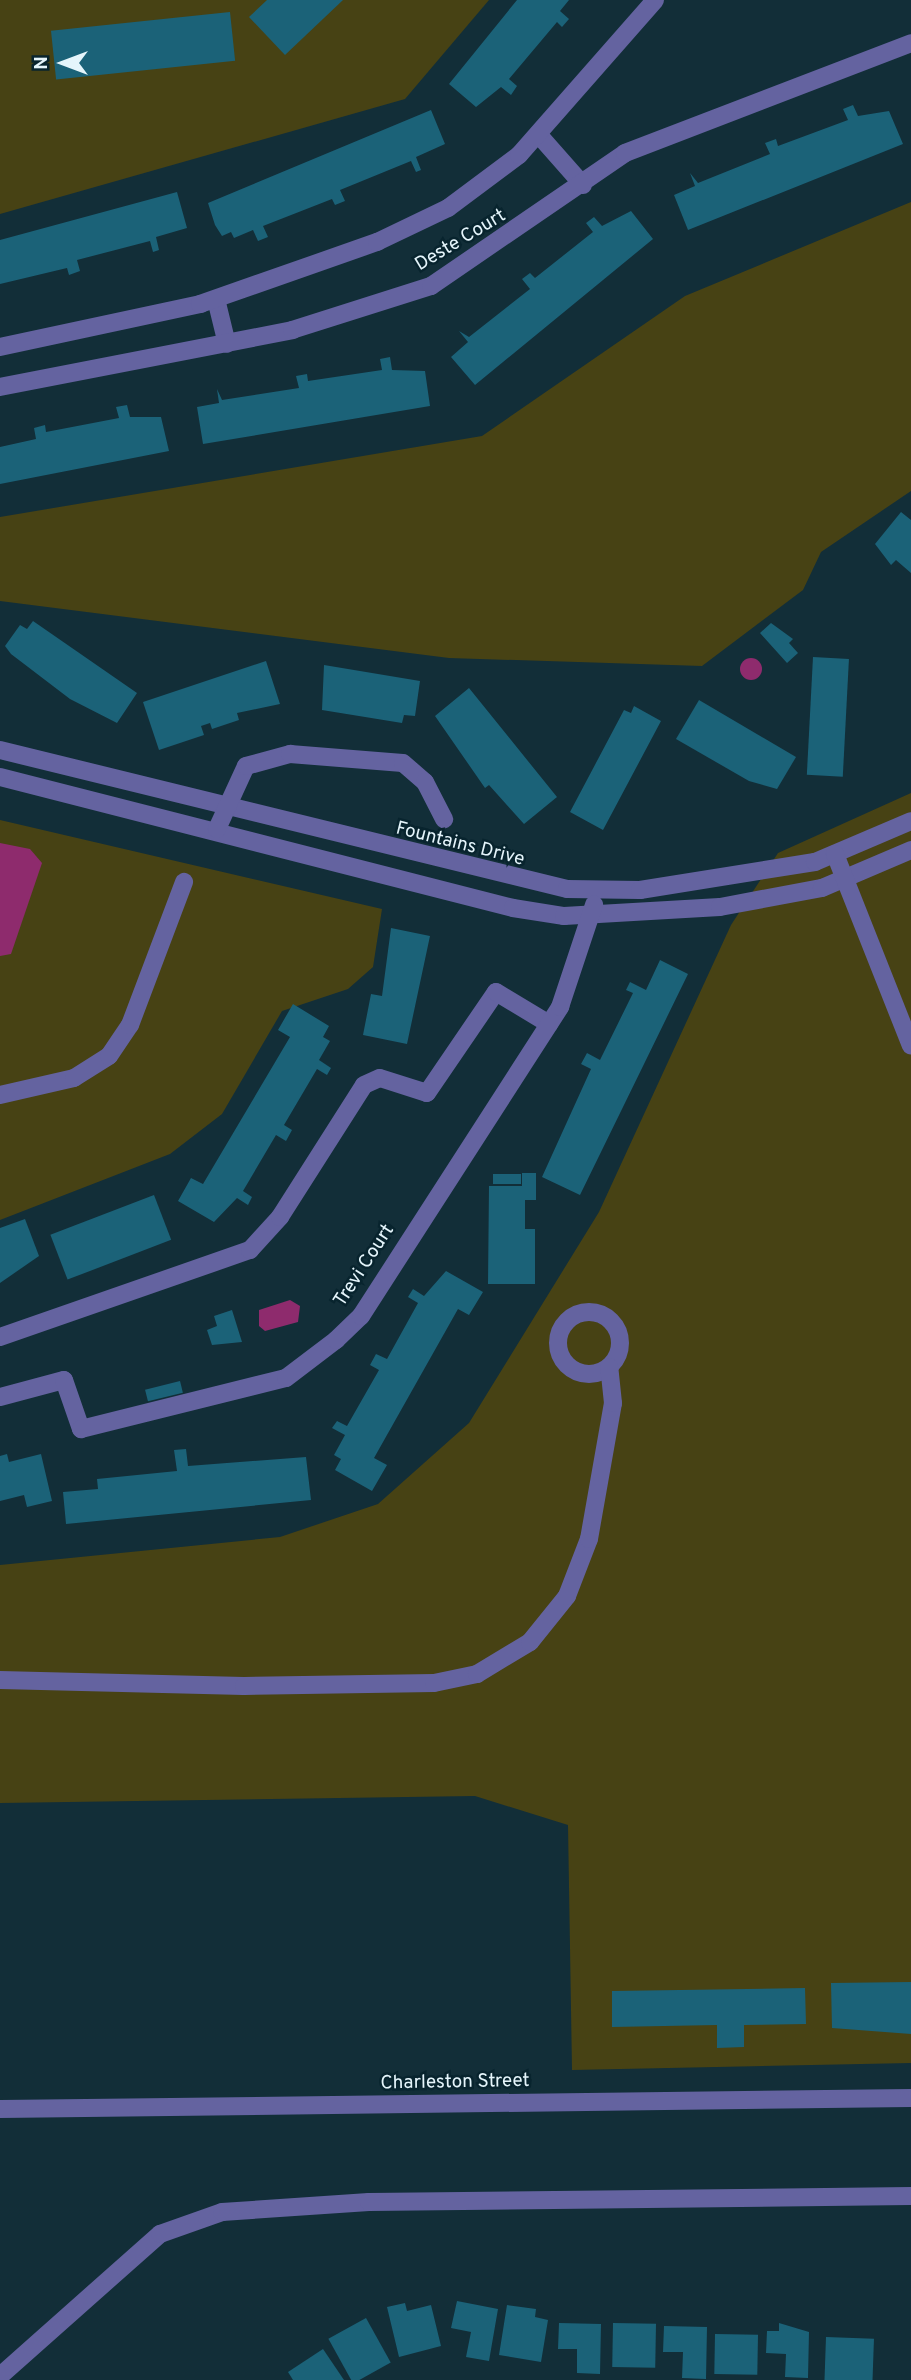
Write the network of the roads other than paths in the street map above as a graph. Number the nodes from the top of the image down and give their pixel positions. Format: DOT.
graph roads {
  1 [pos="655,0"];
  2 [pos="911,43"];
  3 [pos="538,134"];
  4 [pos="583,185"];
  5 [pos="216,299"];
  6 [pos="227,344"];
  7 [pos="0,347"];
  8 [pos="0,387"];
  9 [pos="0,750"];
  10 [pos="0,777"];
  11 [pos="228,805"];
  12 [pos="444,819"];
  13 [pos="911,821"];
  14 [pos="217,829"];
  15 [pos="911,850"];
  16 [pos="835,855"];
  17 [pos="845,879"];
  18 [pos="184,882"];
  19 [pos="594,889"];
  20 [pos="594,916"];
  21 [pos="549,1024"];
  22 [pos="911,1046"];
  23 [pos="0,1095"];
  24 [pos="0,1338"];
  25 [pos="609,1367"];
  26 [pos="0,1398"];
  27 [pos="0,1680"];
  28 [pos="911,2098"];
  29 [pos="0,2109"];
  30 [pos="911,2196"];
  31 [pos="0,2376"];
  1 -- 3 [label="street, Deste Court"];
  2 -- 4 [label="street, Deste Court"];
  3 -- 4 [label="street"];
  3 -- 5 [label="street, Deste Court"];
  4 -- 6 [label="street, Deste Court"];
  5 -- 6 [label="street"];
  5 -- 7 [label="street, Deste Court"];
  6 -- 8 [label="street, Deste Court"];
  9 -- 11 [label="street, Fountains Drive"];
  10 -- 14 [label="street"];
  11 -- 12 [label="street"];
  11 -- 14 [label="street"];
  11 -- 19 [label="street, Fountains Drive"];
  13 -- 16 [label="street, Fountains Drive"];
  14 -- 20 [label="street"];
  15 -- 17 [label="street"];
  16 -- 17 [label="street"];
  16 -- 19 [label="street, Fountains Drive"];
  17 -- 20 [label="street"];
  17 -- 22 [label="street"];
  18 -- 23 [label="street"];
  19 -- 20 [label="street, Trevi Court"];
  20 -- 21 [label="street, Trevi Court"];
  21 -- 24 [label="street"];
  21 -- 26 [label="street, Trevi Court"];
  25 -- 27 [label="street"];
  28 -- 29 [label="street, Charleston Street"];
  30 -- 31 [label="street"];
}
